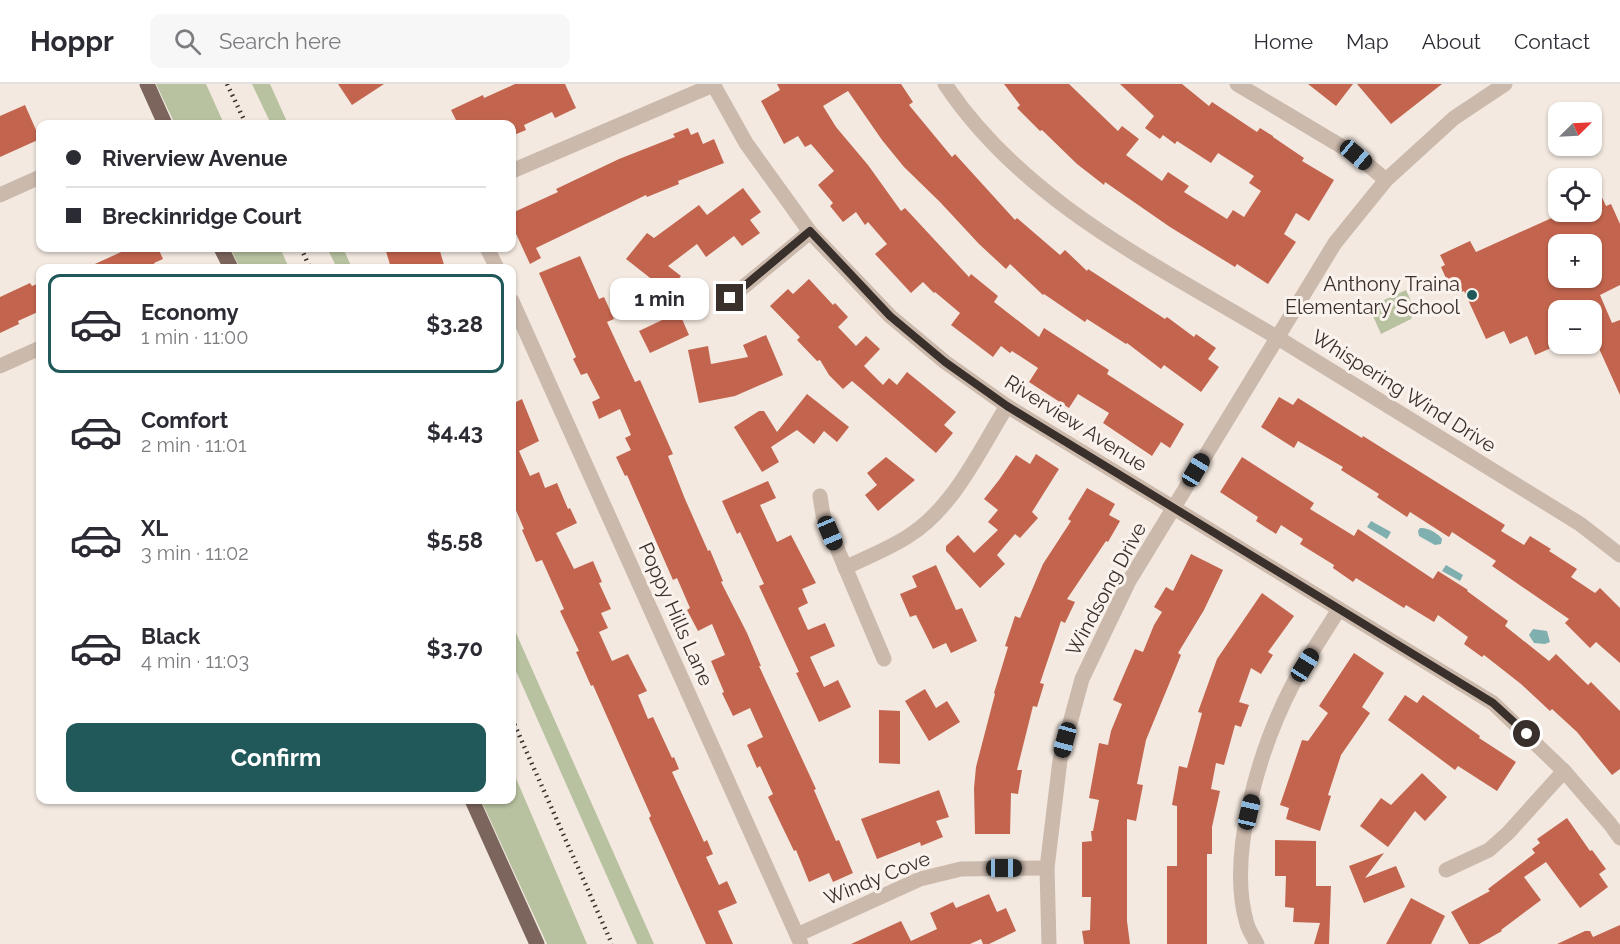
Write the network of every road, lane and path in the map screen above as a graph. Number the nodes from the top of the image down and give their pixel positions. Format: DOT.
graph roads {
  1 [pos="147,84"];
  2 [pos="713,84"];
  3 [pos="945,84"];
  4 [pos="1237,84"];
  5 [pos="1505,84"];
  6 [pos="161,120"];
  7 [pos="516,169"];
  8 [pos="36,179"];
  9 [pos="1386,180"];
  10 [pos="0,195"];
  11 [pos="810,231"];
  12 [pos="730,298"];
  13 [pos="516,310"];
  14 [pos="1277,337"];
  15 [pos="36,350"];
  16 [pos="0,366"];
  17 [pos="1007,406"];
  18 [pos="819,496"];
  19 [pos="1173,507"];
  20 [pos="1620,555"];
  21 [pos="845,568"];
  22 [pos="1339,609"];
  23 [pos="884,659"];
  24 [pos="1564,771"];
  25 [pos="474,804"];
  26 [pos="1620,838"];
  27 [pos="1047,868"];
  28 [pos="1446,870"];
  29 [pos="799,939"];
  30 [pos="537,944"];
  31 [pos="1049,944"];
  32 [pos="1257,944"];
  1 -- 6 [label="main road"];
  2 -- 7 [label="street"];
  2 -- 11 [label="street, Riverview Avenue"];
  3 -- 14 [label="street, Whispering Wind Drive"];
  4 -- 9 [label="street"];
  5 -- 9 [label="street, Windsong Drive"];
  8 -- 10 [label="street"];
  9 -- 14 [label="street, Windsong Drive"];
  11 -- 12 [label="street"];
  11 -- 17 [label="street, Riverview Avenue"];
  13 -- 29 [label="street, Poppy Hills Lane"];
  14 -- 19 [label="street, Windsong Drive"];
  14 -- 20 [label="street, Whispering Wind Drive"];
  15 -- 16 [label="street"];
  17 -- 19 [label="street, Riverview Avenue"];
  17 -- 21 [label="street"];
  18 -- 21 [label="street"];
  19 -- 22 [label="street, Riverview Avenue"];
  19 -- 27 [label="street, Windsong Drive"];
  21 -- 23 [label="street"];
  22 -- 24 [label="street, Riverview Avenue"];
  22 -- 32 [label="street"];
  24 -- 26 [label="street, Riverview Avenue"];
  24 -- 28 [label="street"];
  25 -- 30 [label="main road"];
  27 -- 29 [label="street, Windy Cove"];
  27 -- 31 [label="street, Windsong Drive"];
}
